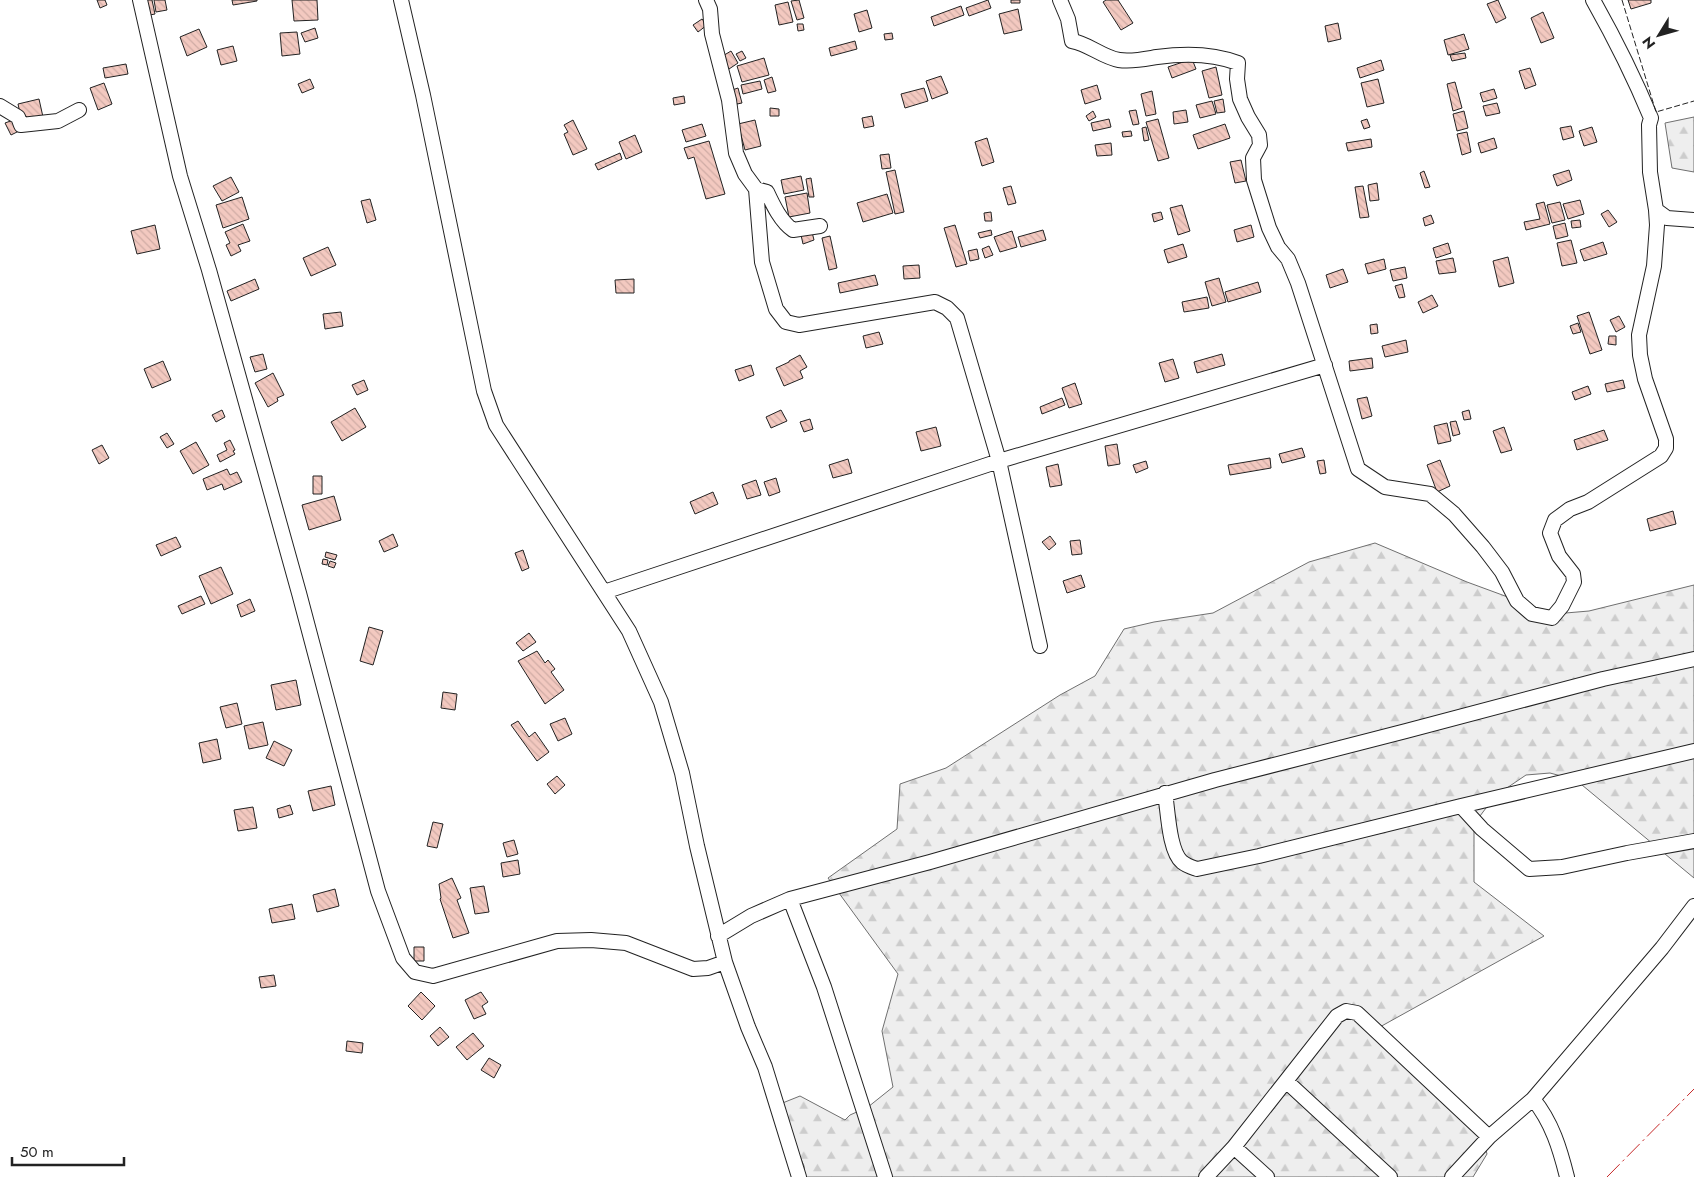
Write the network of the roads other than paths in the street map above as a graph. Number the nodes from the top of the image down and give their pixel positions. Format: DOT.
graph roads {
  1 [pos="140,0"];
  2 [pos="401,0"];
  3 [pos="1060,0"];
  4 [pos="1593,0"];
  5 [pos="707,7"];
  6 [pos="0,106"];
  7 [pos="79,110"];
  8 [pos="756,189"];
  9 [pos="1656,210"];
  10 [pos="1694,220"];
  11 [pos="820,226"];
  12 [pos="1325,365"];
  13 [pos="999,462"];
  14 [pos="604,592"];
  15 [pos="1040,646"];
  16 [pos="1694,659"];
  17 [pos="1694,751"];
  18 [pos="1166,793"];
  19 [pos="1461,806"];
  20 [pos="1694,842"];
  21 [pos="790,899"];
  22 [pos="1694,906"];
  23 [pos="718,936"];
  24 [pos="725,962"];
  25 [pos="1286,1082"];
  26 [pos="1533,1099"];
  27 [pos="1490,1137"];
  28 [pos="1234,1147"];
  29 [pos="799,1177"];
  30 [pos="884,1177"];
  31 [pos="1206,1177"];
  32 [pos="1267,1177"];
  33 [pos="1390,1177"];
  34 [pos="1452,1177"];
  35 [pos="1567,1177"];
  1 -- 24 [label="street"];
  2 -- 14 [label="street"];
  3 -- 12 [label="street"];
  4 -- 9 [label="street"];
  5 -- 8 [label="street"];
  6 -- 7 [label="street"];
  8 -- 11 [label="street"];
  8 -- 13 [label="street"];
  9 -- 10 [label="street"];
  9 -- 12 [label="street"];
  12 -- 13 [label="street"];
  13 -- 14 [label="street"];
  13 -- 15 [label="street"];
  14 -- 23 [label="street"];
  16 -- 18 [label="street"];
  17 -- 19 [label="street"];
  18 -- 19 [label="street"];
  18 -- 21 [label="street"];
  19 -- 20 [label="street"];
  21 -- 23 [label="street"];
  21 -- 30 [label="street"];
  22 -- 26 [label="street"];
  23 -- 24 [label="street"];
  24 -- 29 [label="street"];
  25 -- 27 [label="street"];
  25 -- 28 [label="street"];
  25 -- 33 [label="street"];
  26 -- 27 [label="street"];
  26 -- 35 [label="street"];
  27 -- 34 [label="street"];
  28 -- 31 [label="street"];
  28 -- 32 [label="street"];
}
